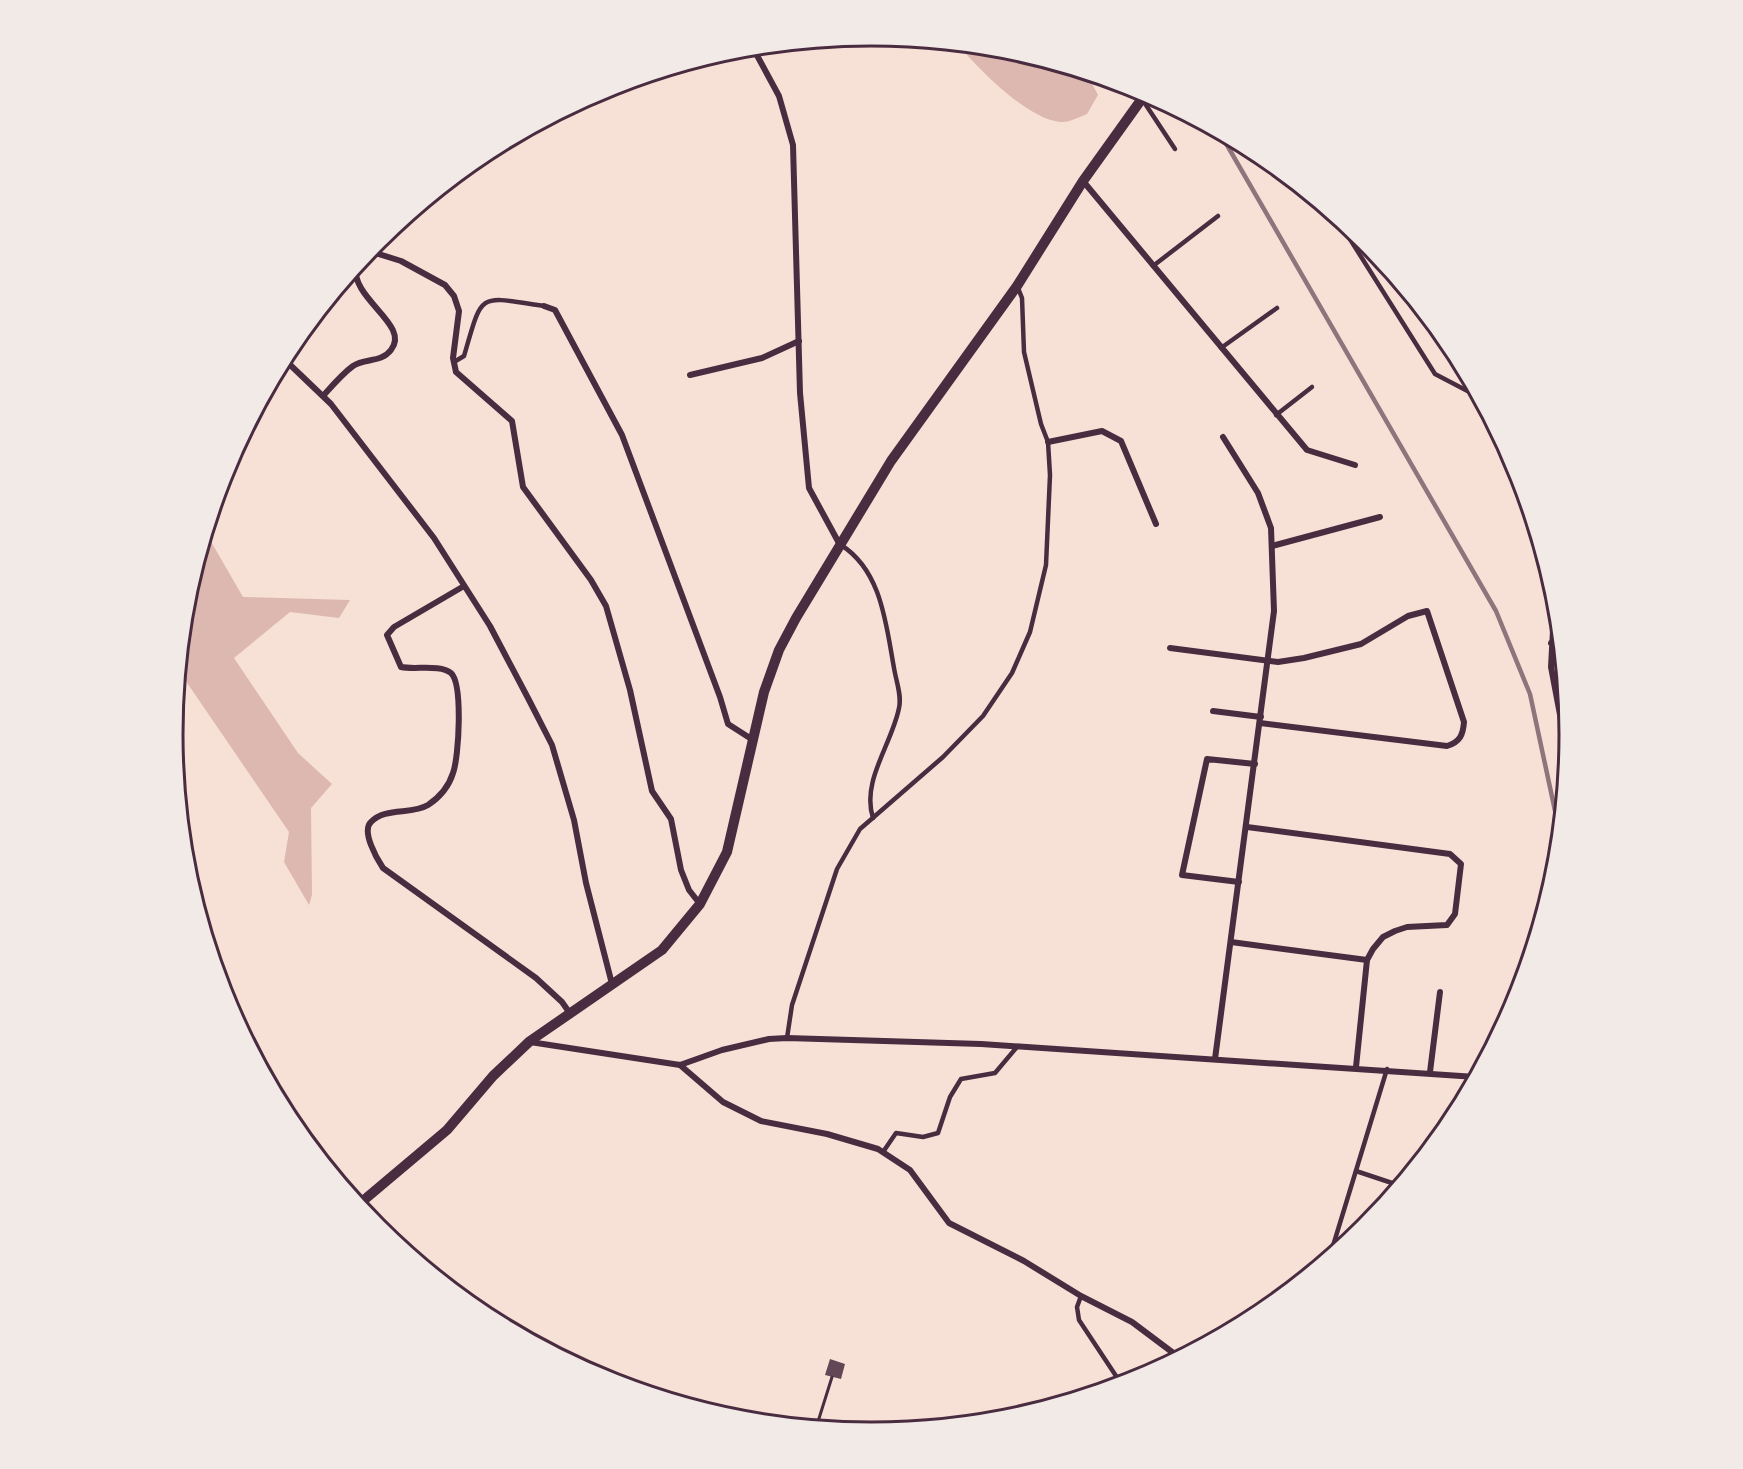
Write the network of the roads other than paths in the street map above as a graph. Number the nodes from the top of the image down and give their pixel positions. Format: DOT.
graph roads {
  1 [pos="758,56"];
  2 [pos="1140,101"];
  3 [pos="1150,105"];
  4 [pos="1175,148"];
  5 [pos="1083,181"];
  6 [pos="1218,216"];
  7 [pos="1352,242"];
  8 [pos="379,254"];
  9 [pos="1153,266"];
  10 [pos="357,278"];
  11 [pos="1017,286"];
  12 [pos="544,306"];
  13 [pos="1277,308"];
  14 [pos="799,341"];
  15 [pos="1221,348"];
  16 [pos="454,362"];
  17 [pos="291,365"];
  18 [pos="690,375"];
  19 [pos="1312,387"];
  20 [pos="1467,391"];
  21 [pos="323,396"];
  22 [pos="1276,415"];
  23 [pos="1223,437"];
  24 [pos="1048,442"];
  25 [pos="1355,465"];
  26 [pos="1380,517"];
  27 [pos="1156,524"];
  28 [pos="841,546"];
  29 [pos="1272,546"];
  30 [pos="464,586"];
  31 [pos="1552,633"];
  32 [pos="1551,643"];
  33 [pos="1170,648"];
  34 [pos="1268,660"];
  35 [pos="1559,705"];
  36 [pos="1213,711"];
  37 [pos="1260,720"];
  38 [pos="753,741"];
  39 [pos="1255,764"];
  40 [pos="873,818"];
  41 [pos="1247,827"];
  42 [pos="1239,882"];
  43 [pos="700,904"];
  44 [pos="1231,942"];
  45 [pos="1367,960"];
  46 [pos="612,985"];
  47 [pos="1440,992"];
  48 [pos="569,1012"];
  49 [pos="787,1038"];
  50 [pos="530,1041"];
  51 [pos="1017,1047"];
  52 [pos="1215,1059"];
  53 [pos="680,1065"];
  54 [pos="1356,1067"];
  55 [pos="1387,1069"];
  56 [pos="1430,1072"];
  57 [pos="1469,1076"];
  58 [pos="883,1152"];
  59 [pos="1356,1171"];
  60 [pos="1393,1183"];
  61 [pos="365,1199"];
  62 [pos="1333,1244"];
  63 [pos="1081,1296"];
  64 [pos="1173,1353"];
  65 [pos="1117,1377"];
  1 -- 14 [label="street"];
  2 -- 5 [label="street"];
  3 -- 4 [label="lane"];
  5 -- 9 [label="street"];
  5 -- 11 [label="street"];
  6 -- 9 [label="lane"];
  7 -- 20 [label="lane"];
  8 -- 16 [label="street"];
  9 -- 15 [label="street"];
  10 -- 21 [label="street"];
  11 -- 24 [label="lane"];
  11 -- 28 [label="street"];
  12 -- 16 [label="lane"];
  12 -- 38 [label="street"];
  13 -- 15 [label="lane"];
  14 -- 18 [label="street"];
  14 -- 28 [label="street"];
  15 -- 22 [label="street"];
  16 -- 43 [label="street"];
  17 -- 21 [label="street"];
  19 -- 22 [label="lane"];
  21 -- 30 [label="street"];
  22 -- 25 [label="street"];
  23 -- 29 [label="street"];
  24 -- 27 [label="street"];
  24 -- 40 [label="lane"];
  26 -- 29 [label="street"];
  28 -- 38 [label="street"];
  28 -- 40 [label="lane"];
  29 -- 34 [label="street"];
  30 -- 46 [label="street"];
  30 -- 48 [label="street"];
  31 -- 32 [label="street"];
  32 -- 35 [label="street"];
  33 -- 34 [label="street"];
  34 -- 37 [label="street"];
  34 -- 37 [label="street"];
  36 -- 37 [label="street"];
  37 -- 39 [label="street"];
  38 -- 43 [label="street"];
  39 -- 41 [label="street"];
  39 -- 42 [label="street"];
  40 -- 49 [label="lane"];
  41 -- 42 [label="street"];
  41 -- 45 [label="street"];
  42 -- 44 [label="street"];
  43 -- 46 [label="street"];
  44 -- 45 [label="street"];
  44 -- 52 [label="street"];
  45 -- 54 [label="street"];
  46 -- 48 [label="street"];
  47 -- 56 [label="street"];
  48 -- 50 [label="street"];
  49 -- 51 [label="street"];
  49 -- 53 [label="street"];
  50 -- 53 [label="street"];
  50 -- 61 [label="street"];
  51 -- 52 [label="street"];
  51 -- 58 [label="lane"];
  52 -- 54 [label="street"];
  53 -- 58 [label="street"];
  54 -- 55 [label="street"];
  55 -- 56 [label="street"];
  55 -- 59 [label="lane"];
  56 -- 57 [label="street"];
  58 -- 63 [label="street"];
  59 -- 60 [label="lane"];
  59 -- 62 [label="lane"];
  63 -- 64 [label="street"];
  63 -- 65 [label="lane"];
}
